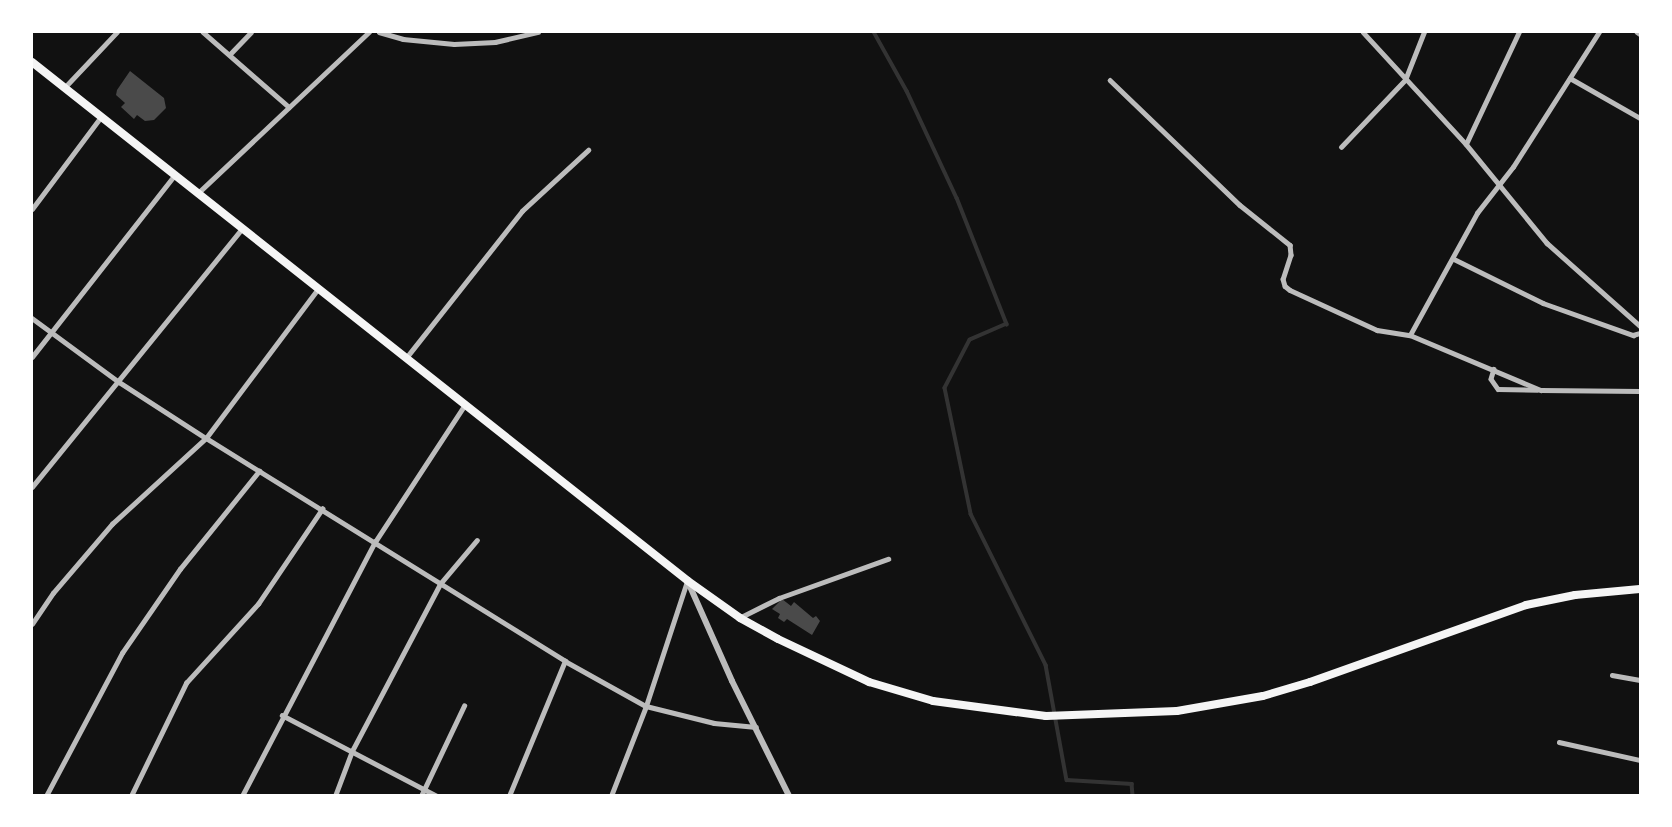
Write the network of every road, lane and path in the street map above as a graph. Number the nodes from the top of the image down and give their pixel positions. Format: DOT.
graph roads {
  1 [pos="117,32"];
  2 [pos="203,32"];
  3 [pos="251,32"];
  4 [pos="369,32"];
  5 [pos="379,32"];
  6 [pos="538,32"];
  7 [pos="1363,32"];
  8 [pos="1424,32"];
  9 [pos="1519,32"];
  10 [pos="1599,32"];
  11 [pos="230,54"];
  12 [pos="33,66"];
  13 [pos="1570,78"];
  14 [pos="1110,80"];
  15 [pos="1405,80"];
  16 [pos="63,88"];
  17 [pos="289,107"];
  18 [pos="100,118"];
  19 [pos="1640,118"];
  20 [pos="1466,144"];
  21 [pos="1342,147"];
  22 [pos="588,150"];
  23 [pos="174,176"];
  24 [pos="1499,184"];
  25 [pos="196,195"];
  26 [pos="32,209"];
  27 [pos="242,229"];
  28 [pos="1454,259"];
  29 [pos="319,289"];
  30 [pos="32,318"];
  31 [pos="1640,326"];
  32 [pos="50,333"];
  33 [pos="1640,333"];
  34 [pos="1410,335"];
  35 [pos="32,357"];
  36 [pos="406,359"];
  37 [pos="1494,369"];
  38 [pos="119,382"];
  39 [pos="1541,390"];
  40 [pos="1640,390"];
  41 [pos="464,406"];
  42 [pos="206,438"];
  43 [pos="259,471"];
  44 [pos="32,487"];
  45 [pos="322,509"];
  46 [pos="477,540"];
  47 [pos="375,542"];
  48 [pos="888,559"];
  49 [pos="688,581"];
  50 [pos="440,584"];
  51 [pos="1640,589"];
  52 [pos="740,618"];
  53 [pos="32,624"];
  54 [pos="565,661"];
  55 [pos="1612,675"];
  56 [pos="1640,680"];
  57 [pos="464,706"];
  58 [pos="646,706"];
  59 [pos="282,715"];
  60 [pos="756,727"];
  61 [pos="1559,741"];
  62 [pos="352,751"];
  63 [pos="1640,760"];
  64 [pos="424,789"];
  65 [pos="47,796"];
  66 [pos="131,796"];
  67 [pos="242,796"];
  68 [pos="335,796"];
  69 [pos="421,796"];
  70 [pos="437,796"];
  71 [pos="509,796"];
  72 [pos="611,796"];
  73 [pos="789,796"];
  1 -- 16 [label="street"];
  2 -- 11 [label="street"];
  3 -- 11 [label="street"];
  4 -- 17 [label="street"];
  5 -- 6 [label="street"];
  7 -- 15 [label="street"];
  8 -- 15 [label="street"];
  9 -- 20 [label="street"];
  10 -- 13 [label="street"];
  11 -- 17 [label="street"];
  12 -- 16 [label="highway"];
  13 -- 19 [label="street"];
  13 -- 24 [label="street"];
  14 -- 34 [label="street"];
  15 -- 20 [label="street"];
  15 -- 21 [label="street"];
  16 -- 18 [label="highway"];
  17 -- 25 [label="street"];
  18 -- 23 [label="highway"];
  18 -- 26 [label="street"];
  20 -- 24 [label="street"];
  22 -- 36 [label="street"];
  23 -- 25 [label="highway"];
  23 -- 32 [label="street"];
  24 -- 28 [label="street"];
  24 -- 31 [label="street"];
  25 -- 27 [label="highway"];
  27 -- 29 [label="highway"];
  27 -- 38 [label="street"];
  28 -- 33 [label="street"];
  28 -- 34 [label="street"];
  29 -- 36 [label="highway"];
  29 -- 42 [label="street"];
  30 -- 32 [label="street"];
  32 -- 35 [label="street"];
  32 -- 38 [label="street"];
  34 -- 37 [label="street"];
  36 -- 41 [label="highway"];
  37 -- 39 [label="street"];
  37 -- 39 [label="street"];
  38 -- 42 [label="street"];
  38 -- 44 [label="street"];
  39 -- 40 [label="street"];
  41 -- 47 [label="street"];
  41 -- 49 [label="highway"];
  42 -- 43 [label="street"];
  42 -- 53 [label="street"];
  43 -- 45 [label="street"];
  43 -- 65 [label="street"];
  45 -- 47 [label="street"];
  45 -- 66 [label="street"];
  46 -- 50 [label="street"];
  47 -- 50 [label="street"];
  47 -- 59 [label="street"];
  48 -- 52 [label="street"];
  49 -- 52 [label="highway"];
  49 -- 58 [label="street"];
  49 -- 60 [label="street"];
  50 -- 54 [label="street"];
  50 -- 62 [label="street"];
  51 -- 52 [label="highway"];
  54 -- 58 [label="street"];
  54 -- 71 [label="street"];
  55 -- 56 [label="street"];
  57 -- 64 [label="street"];
  58 -- 60 [label="street"];
  58 -- 72 [label="street"];
  59 -- 62 [label="street"];
  59 -- 67 [label="street"];
  60 -- 73 [label="street"];
  61 -- 63 [label="street"];
  62 -- 64 [label="street"];
  62 -- 68 [label="street"];
  64 -- 69 [label="street"];
  64 -- 70 [label="street"];
}
